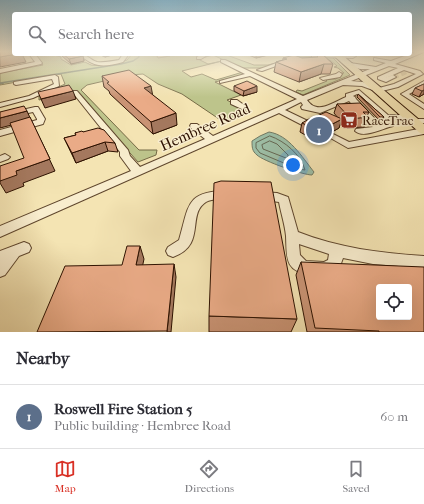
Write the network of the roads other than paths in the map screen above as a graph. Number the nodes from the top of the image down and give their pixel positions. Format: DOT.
graph roads {
  1 [pos="22,66"];
  2 [pos="234,66"];
  3 [pos="274,66"];
  4 [pos="277,66"];
  5 [pos="350,66"];
  6 [pos="360,66"];
  7 [pos="401,66"];
  8 [pos="408,66"];
  9 [pos="382,67"];
  10 [pos="407,69"];
  11 [pos="241,70"];
  12 [pos="260,70"];
  13 [pos="424,70"];
  14 [pos="0,71"];
  15 [pos="250,74"];
  16 [pos="339,74"];
  17 [pos="360,75"];
  18 [pos="393,77"];
  19 [pos="323,78"];
  20 [pos="222,82"];
  21 [pos="16,83"];
  22 [pos="424,83"];
  23 [pos="338,84"];
  24 [pos="292,90"];
  25 [pos="378,90"];
  26 [pos="75,92"];
  27 [pos="281,95"];
  28 [pos="304,99"];
  29 [pos="234,102"];
  30 [pos="0,105"];
  31 [pos="367,107"];
  32 [pos="424,107"];
  33 [pos="244,108"];
  34 [pos="284,108"];
  35 [pos="311,108"];
  36 [pos="0,117"];
  37 [pos="415,120"];
  38 [pos="309,125"];
  39 [pos="194,126"];
  40 [pos="378,127"];
  41 [pos="424,130"];
  42 [pos="359,131"];
  43 [pos="0,133"];
  44 [pos="331,136"];
  45 [pos="212,140"];
  46 [pos="138,172"];
  47 [pos="0,230"];
  48 [pos="292,235"];
  49 [pos="173,251"];
  50 [pos="337,252"];
  51 [pos="0,257"];
  52 [pos="424,262"];
  53 [pos="0,270"];
  1 -- 14 [label="street"];
  2 -- 11 [label="street"];
  3 -- 12 [label="street"];
  4 -- 12 [label="street"];
  5 -- 17 [label="highway"];
  6 -- 9 [label="street"];
  7 -- 10 [label="street"];
  8 -- 13 [label="street"];
  9 -- 17 [label="street, Hembree Road"];
  10 -- 18 [label="street"];
  10 -- 25 [label="street"];
  11 -- 12 [label="street"];
  11 -- 15 [label="street"];
  15 -- 20 [label="street"];
  15 -- 24 [label="street"];
  16 -- 19 [label="street"];
  17 -- 23 [label="street, Hembree Road"];
  17 -- 25 [label="highway"];
  21 -- 30 [label="street"];
  22 -- 32 [label="street"];
  23 -- 25 [label="street"];
  23 -- 28 [label="street, Hembree Road"];
  24 -- 27 [label="street"];
  24 -- 28 [label="street"];
  25 -- 37 [label="highway"];
  26 -- 46 [label="street"];
  28 -- 34 [label="street, Hembree Road"];
  28 -- 35 [label="street"];
  29 -- 33 [label="street"];
  31 -- 35 [label="street"];
  31 -- 37 [label="street"];
  31 -- 40 [label="street"];
  31 -- 40 [label="street"];
  34 -- 35 [label="street"];
  34 -- 38 [label="street"];
  34 -- 45 [label="street, Hembree Road"];
  36 -- 43 [label="street"];
  37 -- 41 [label="highway"];
  39 -- 45 [label="street"];
  40 -- 42 [label="street"];
  41 -- 44 [label="street"];
  45 -- 46 [label="street, Hembree Road"];
  46 -- 47 [label="street, Hembree Road"];
  48 -- 49 [label="street"];
  48 -- 50 [label="street"];
  48 -- 50 [label="street"];
  50 -- 52 [label="street"];
  51 -- 53 [label="street"];
}
